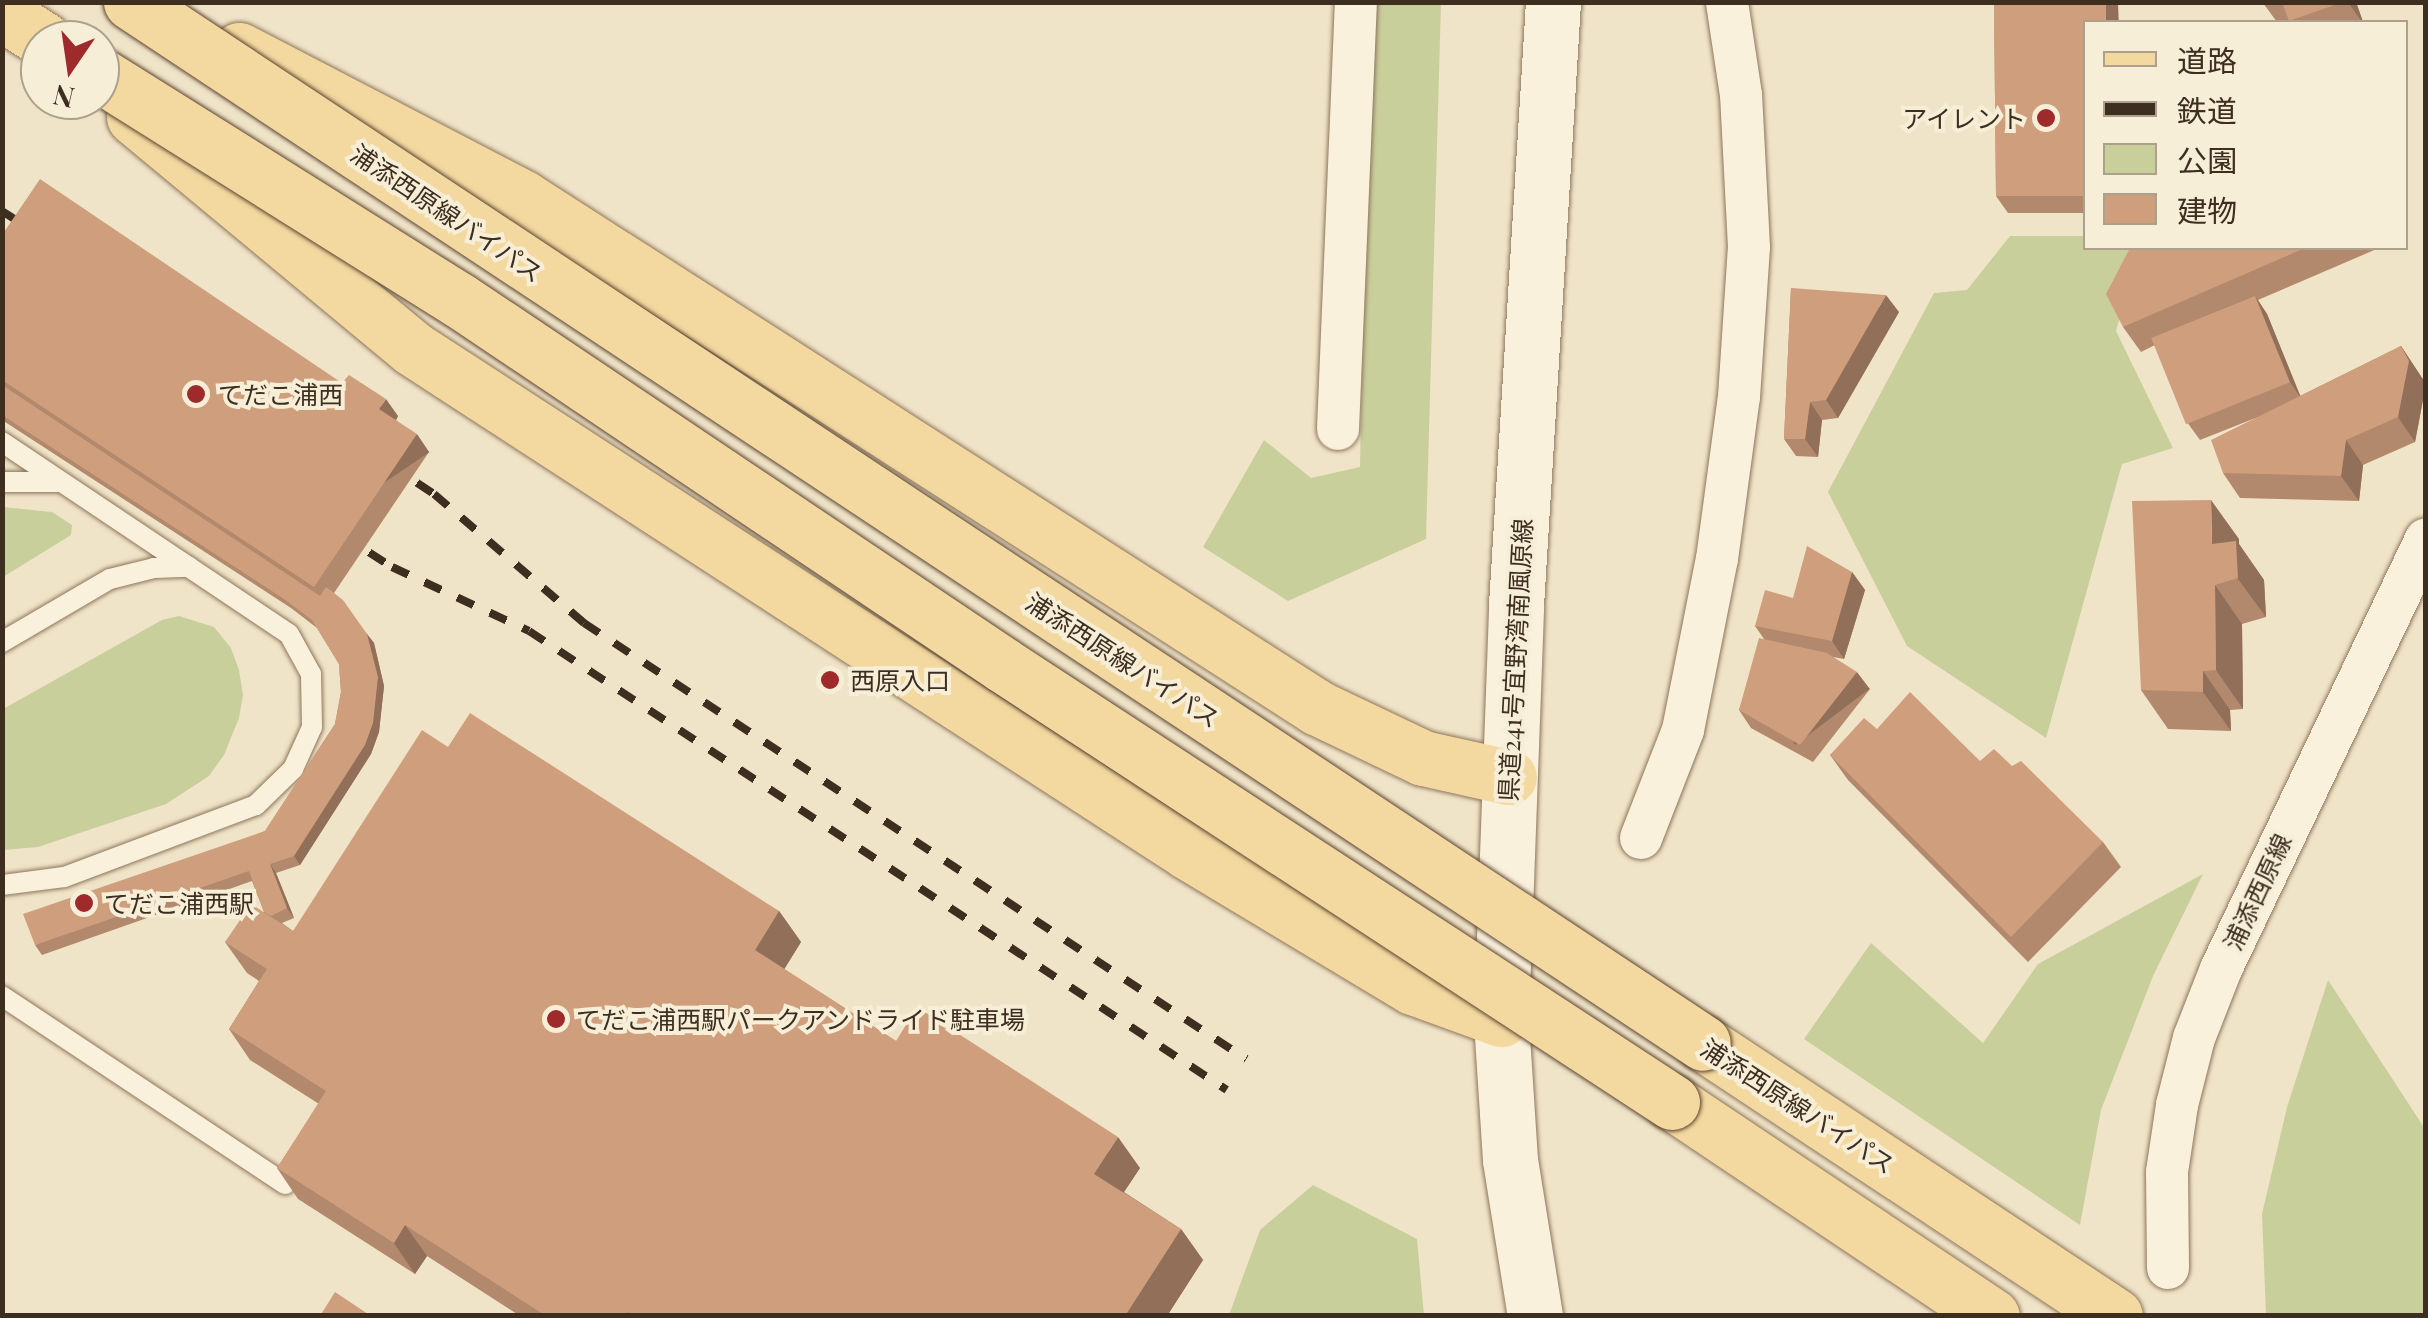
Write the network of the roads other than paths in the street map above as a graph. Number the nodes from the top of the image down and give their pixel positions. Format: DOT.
graph roads {
  1 [pos="131,2"];
  2 [pos="148,2"];
  3 [pos="1356,2"];
  4 [pos="1553,2"];
  5 [pos="1727,2"];
  6 [pos="120,88"];
  7 [pos="120,106"];
  8 [pos="1338,428"];
  9 [pos="2,442"];
  10 [pos="2,482"];
  11 [pos="63,482"];
  12 [pos="2426,538"];
  13 [pos="189,567"];
  14 [pos="2,642"];
  15 [pos="1509,777"];
  16 [pos="1641,838"];
  17 [pos="2,885"];
  18 [pos="2,996"];
  19 [pos="1500,1019"];
  20 [pos="286,1184"];
  21 [pos="2168,1268"];
  22 [pos="1535,1316"];
  23 [pos="1992,1316"];
  24 [pos="2115,1316"];
  1 -- 24 [label="main road, 浦添西原線バイパス, bridge"];
  2 -- 15 [label="main road"];
  3 -- 8 [label="street"];
  4 -- 15 [label="main road, 県道241号宜野湾南風原線"];
  5 -- 16 [label="street"];
  6 -- 23 [label="main road, bridge"];
  7 -- 19 [label="main road"];
  9 -- 11 [label="lane"];
  10 -- 11 [label="lane"];
  11 -- 13 [label="lane"];
  12 -- 21 [label="street, 浦添西原線"];
  13 -- 14 [label="lane"];
  13 -- 17 [label="lane"];
  15 -- 19 [label="main road, 県道241号宜野湾南風原線"];
  18 -- 20 [label="lane"];
  19 -- 22 [label="main road, 県道241号宜野湾南風原線"];
}
